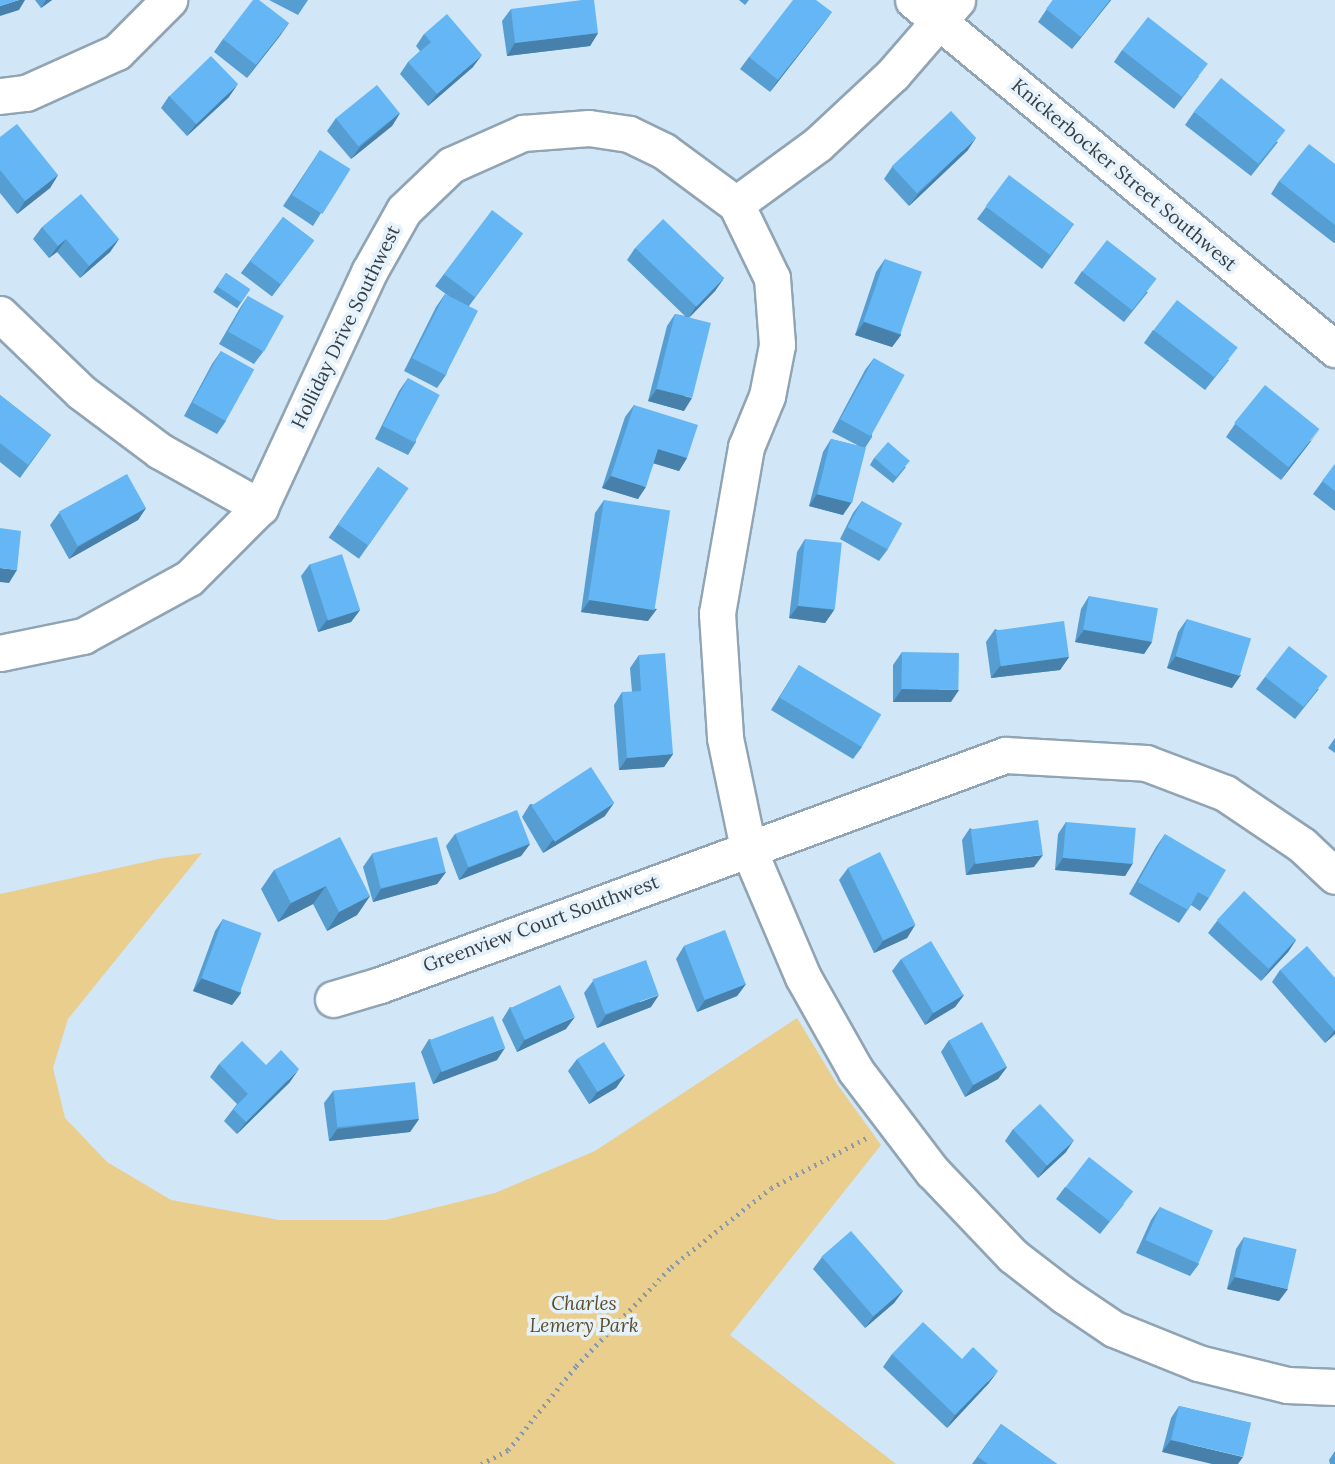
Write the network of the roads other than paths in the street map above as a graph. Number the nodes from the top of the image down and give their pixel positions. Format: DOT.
graph roads {
  1 [pos="169,0"];
  2 [pos="913,0"];
  3 [pos="948,11"];
  4 [pos="0,96"];
  5 [pos="736,204"];
  6 [pos="0,314"];
  7 [pos="1335,349"];
  8 [pos="260,507"];
  9 [pos="0,653"];
  10 [pos="748,848"];
  11 [pos="1335,876"];
  12 [pos="333,999"];
  13 [pos="1335,1387"];
  1 -- 4 [label="street"];
  2 -- 3 [label="street, Knickerbocker Street Southwest"];
  3 -- 5 [label="street"];
  3 -- 7 [label="street, Knickerbocker Street Southwest"];
  5 -- 8 [label="street, Holliday Drive Southwest"];
  5 -- 10 [label="street, Holliday Drive Southwest"];
  6 -- 8 [label="street"];
  8 -- 9 [label="street, Holliday Drive Southwest"];
  10 -- 11 [label="street, Greenview Court Southwest"];
  10 -- 12 [label="street, Greenview Court Southwest"];
  10 -- 13 [label="street, Holliday Drive Southwest"];
}
